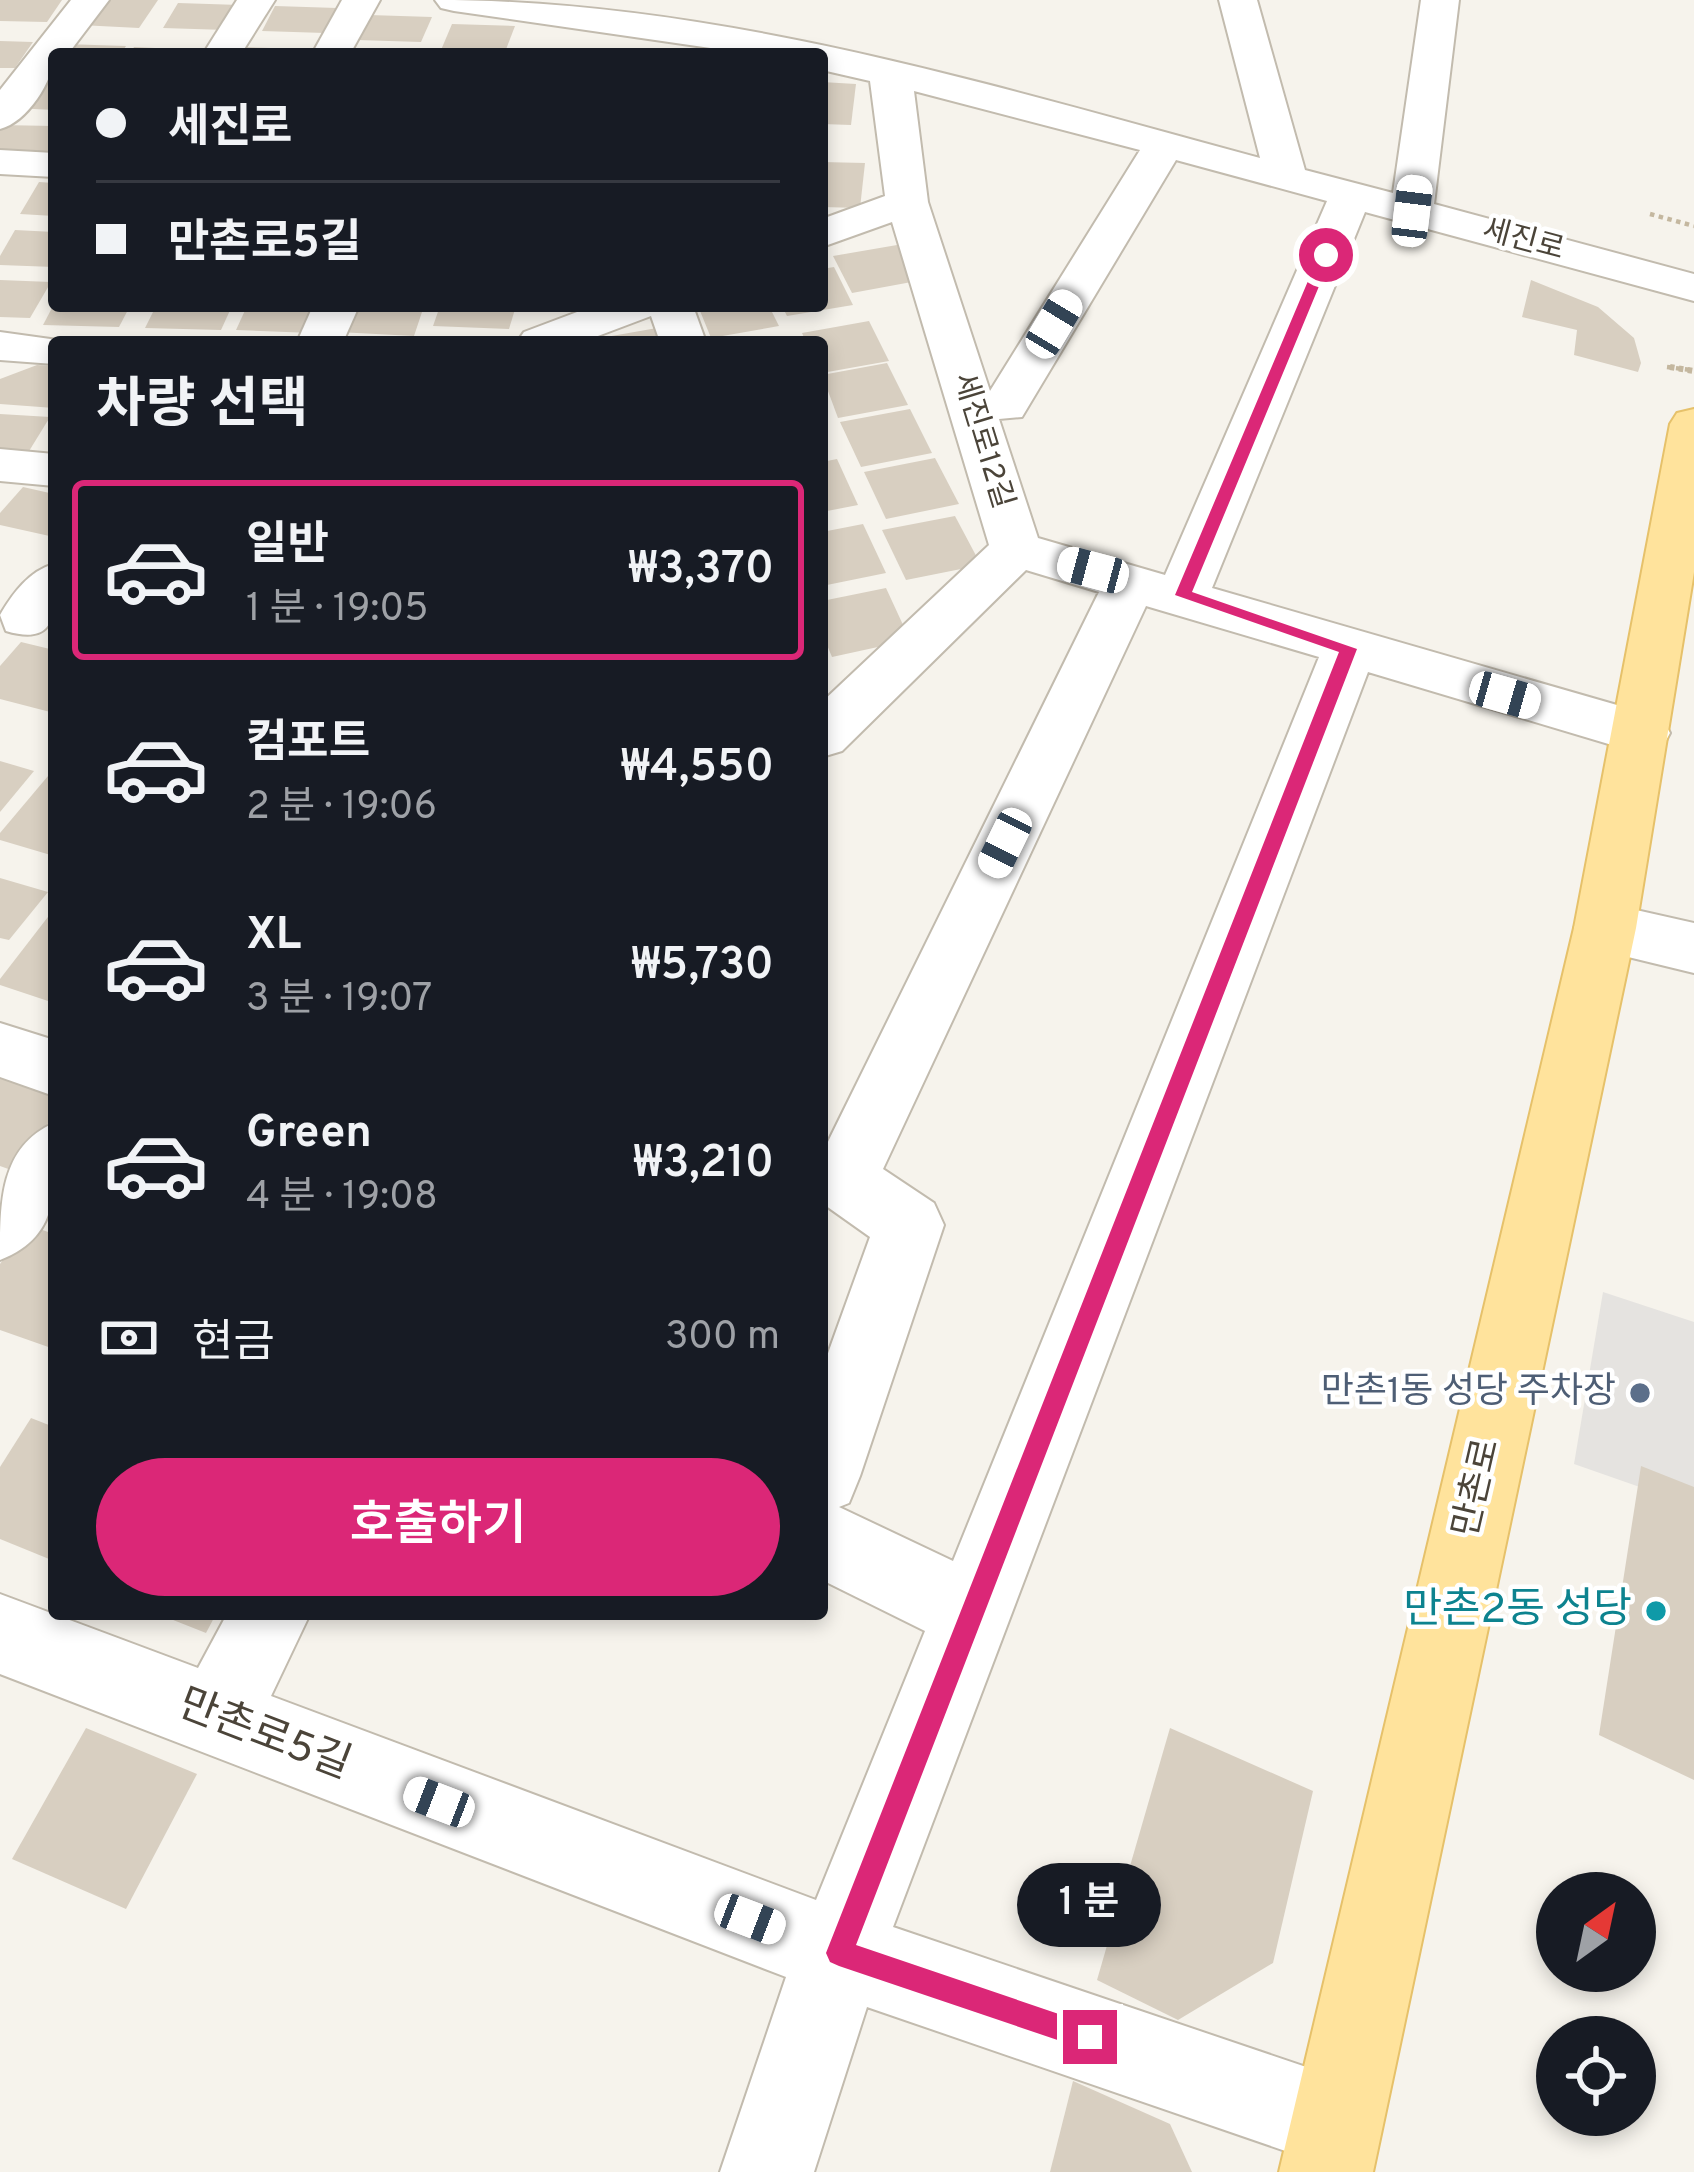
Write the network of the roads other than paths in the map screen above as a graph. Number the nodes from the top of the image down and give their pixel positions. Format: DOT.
graph roads {
  1 [pos="90,0"];
  2 [pos="256,0"];
  3 [pos="361,0"];
  4 [pos="454,0"];
  5 [pos="1238,0"];
  6 [pos="1440,0"];
  7 [pos="553,6"];
  8 [pos="785,12"];
  9 [pos="753,43"];
  10 [pos="53,48"];
  11 [pos="226,48"];
  12 [pos="334,48"];
  13 [pos="777,48"];
  14 [pos="48,55"];
  15 [pos="828,59"];
  16 [pos="886,73"];
  17 [pos="0,117"];
  18 [pos="1165,144"];
  19 [pos="0,163"];
  20 [pos="48,165"];
  21 [pos="1286,177"];
  22 [pos="1351,195"];
  23 [pos="907,202"];
  24 [pos="1412,211"];
  25 [pos="828,232"];
  26 [pos="1694,288"];
  27 [pos="618,312"];
  28 [pos="556,336"];
  29 [pos="0,346"];
  30 [pos="48,350"];
  31 [pos="1681,396"];
  32 [pos="1005,406"];
  33 [pos="0,465"];
  34 [pos="48,469"];
  35 [pos="1016,549"];
  36 [pos="1157,588"];
  37 [pos="1348,649"];
  38 [pos="828,730"];
  39 [pos="1642,733"];
  40 [pos="1605,928"];
  41 [pos="1694,948"];
  42 [pos="0,1050"];
  43 [pos="48,1066"];
  44 [pos="48,1161"];
  45 [pos="0,1228"];
  46 [pos="828,1459"];
  47 [pos="828,1542"];
  48 [pos="972,1612"];
  49 [pos="267,1620"];
  50 [pos="27,1626"];
  51 [pos="216,1718"];
  52 [pos="839,1953"];
  53 [pos="1331,2147"];
  54 [pos="767,2172"];
  1 -- 10 [label="street"];
  2 -- 11 [label="street"];
  3 -- 12 [label="street"];
  4 -- 7 [label="street"];
  5 -- 21 [label="street"];
  6 -- 24 [label="street"];
  7 -- 9 [label="street"];
  8 -- 9 [label="street"];
  9 -- 13 [label="street"];
  14 -- 17 [label="street"];
  15 -- 16 [label="street, 세진로"];
  16 -- 18 [label="street, 세진로"];
  16 -- 23 [label="street, 세진로12길"];
  18 -- 21 [label="street, 세진로"];
  18 -- 32 [label="street"];
  19 -- 20 [label="street"];
  21 -- 22 [label="street, 세진로"];
  22 -- 24 [label="street, 세진로"];
  22 -- 36 [label="street"];
  23 -- 25 [label="street"];
  23 -- 35 [label="street, 세진로12길"];
  24 -- 26 [label="street, 세진로"];
  27 -- 28 [label="street"];
  29 -- 30 [label="street"];
  31 -- 39 [label="main road, 만촌로"];
  33 -- 34 [label="street"];
  35 -- 36 [label="street"];
  35 -- 38 [label="street, 세진로12길"];
  36 -- 37 [label="street"];
  36 -- 46 [label="street"];
  37 -- 39 [label="street"];
  37 -- 48 [label="street"];
  39 -- 40 [label="main road, 만촌로"];
  40 -- 41 [label="street"];
  40 -- 53 [label="main road, 만촌로"];
  42 -- 43 [label="street"];
  44 -- 45 [label="street"];
  47 -- 48 [label="street"];
  48 -- 52 [label="street"];
  49 -- 51 [label="street"];
  50 -- 51 [label="street, 만촌로5길"];
  51 -- 52 [label="street, 만촌로5길"];
  52 -- 53 [label="street, 만촌로5길"];
  52 -- 54 [label="street"];
}
